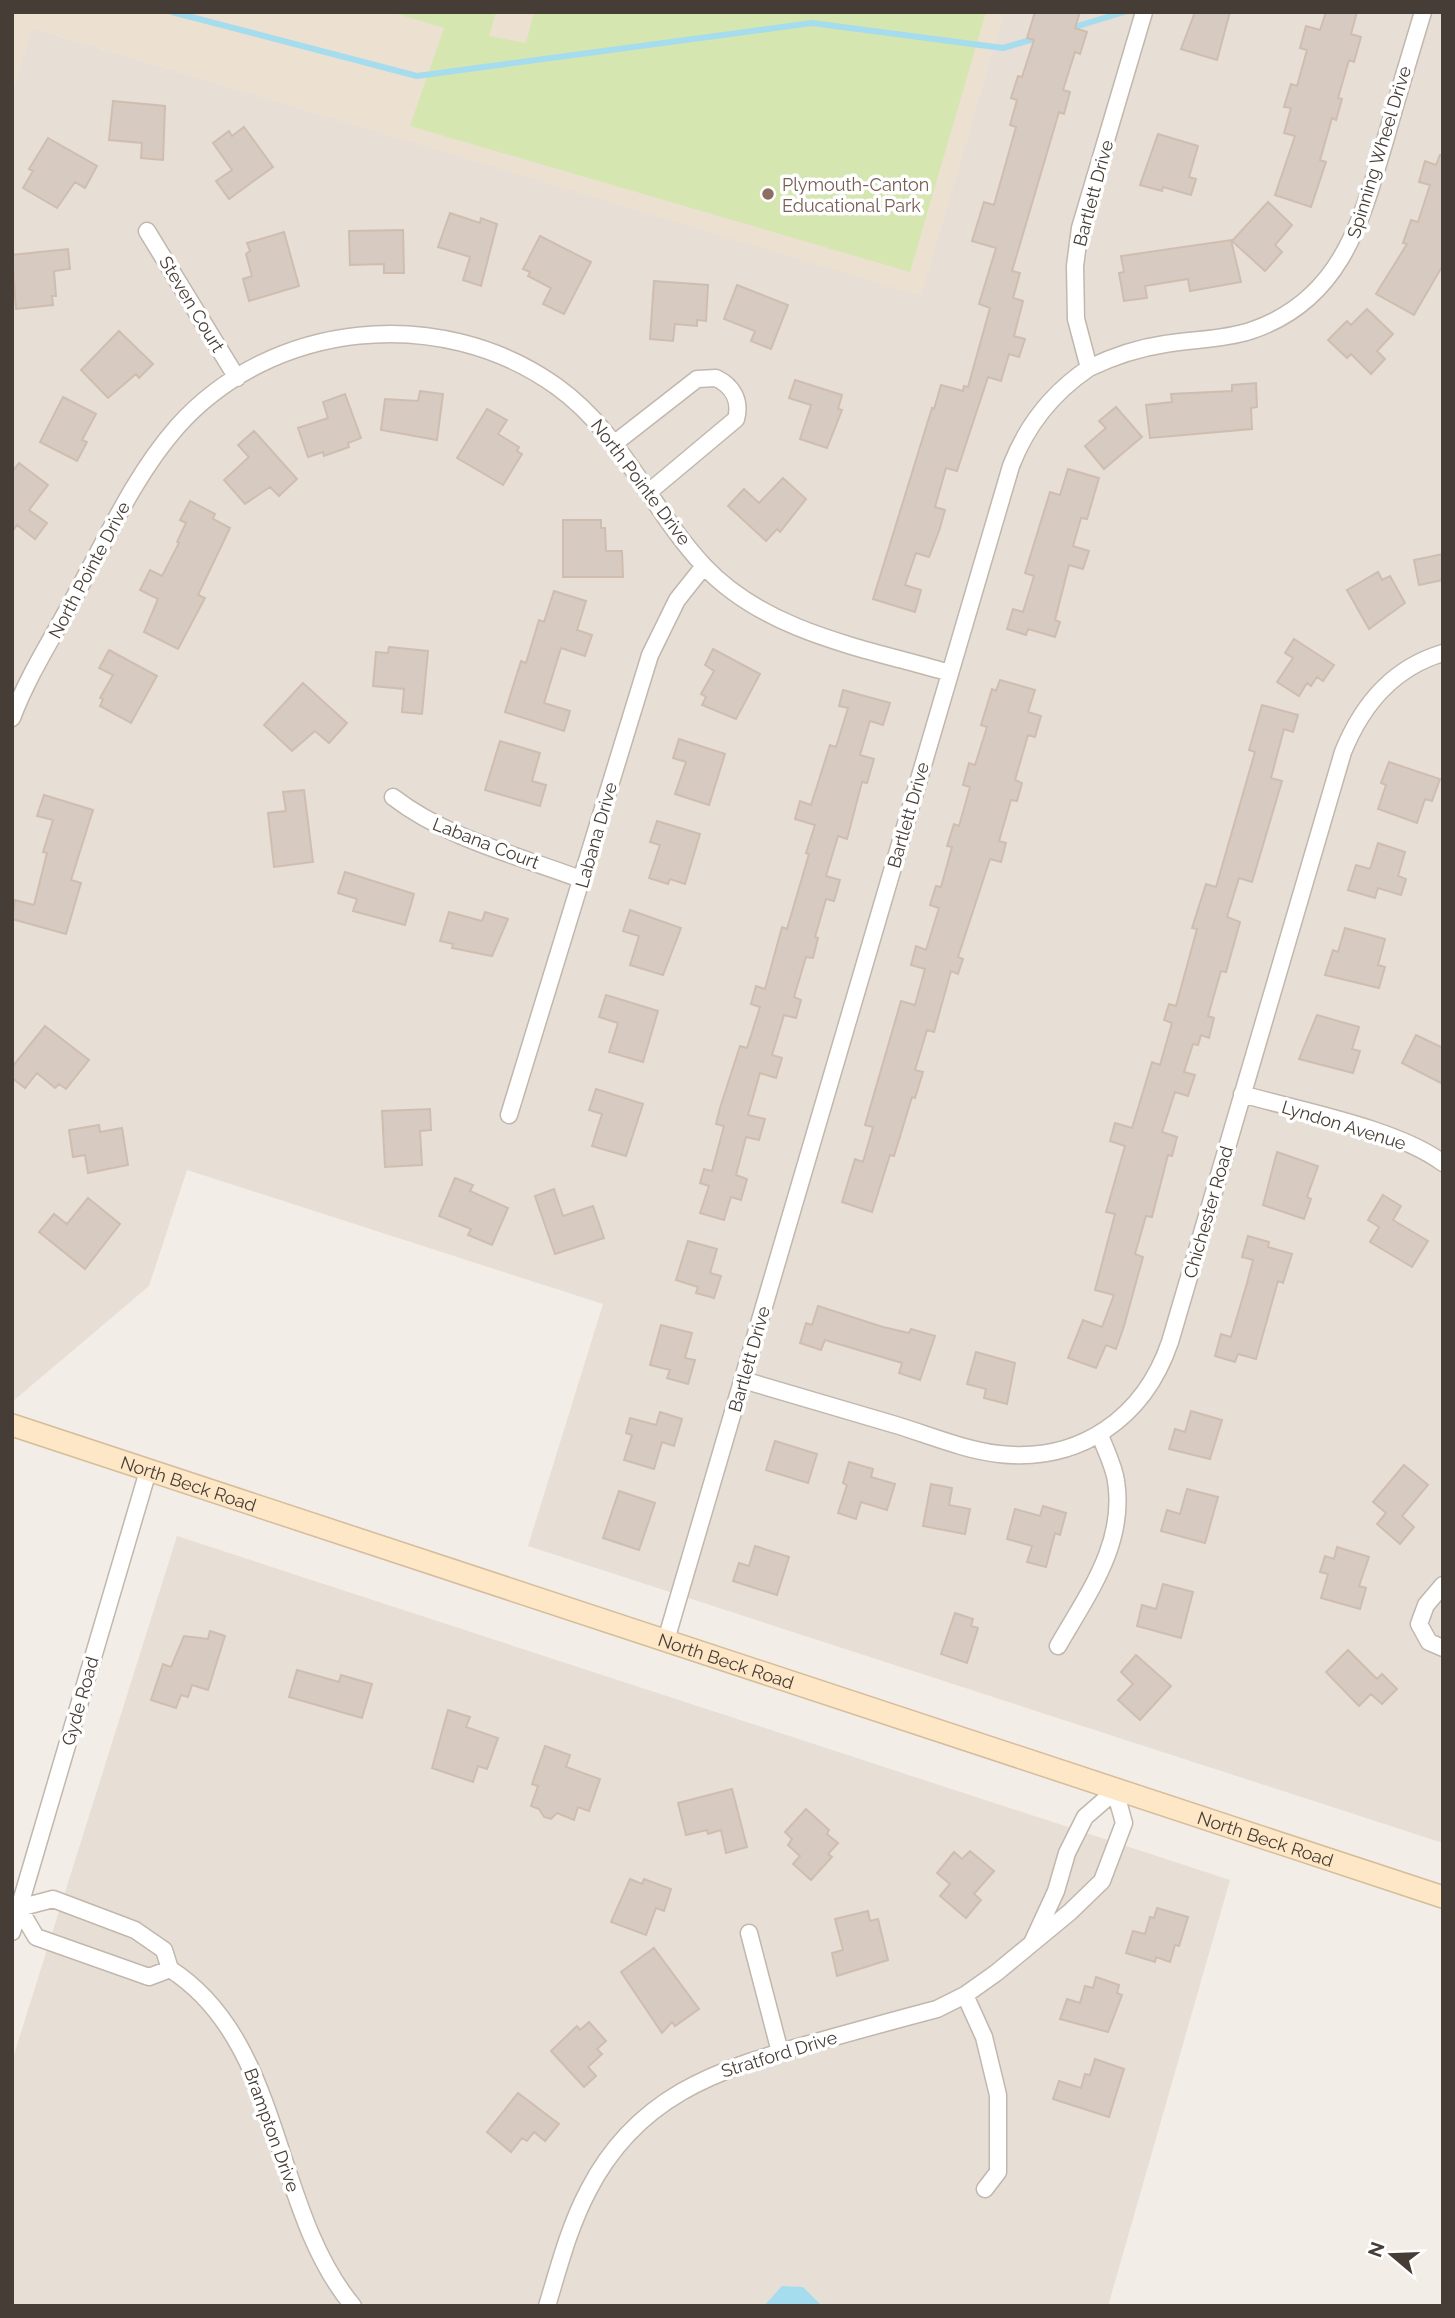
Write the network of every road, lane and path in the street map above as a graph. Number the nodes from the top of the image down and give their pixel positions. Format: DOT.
graph roads {
  1 [pos="1144,12"];
  2 [pos="1423,12"];
  3 [pos="147,231"];
  4 [pos="1090,368"];
  5 [pos="237,378"];
  6 [pos="615,443"];
  7 [pos="650,491"];
  8 [pos="704,566"];
  9 [pos="1443,653"];
  10 [pos="950,673"];
  11 [pos="12,718"];
  12 [pos="393,797"];
  13 [pos="583,880"];
  14 [pos="1242,1094"];
  15 [pos="509,1115"];
  16 [pos="1443,1163"];
  17 [pos="743,1380"];
  18 [pos="12,1424"];
  19 [pos="1100,1435"];
  20 [pos="148,1471"];
  21 [pos="1443,1585"];
  22 [pos="666,1640"];
  23 [pos="1058,1646"];
  24 [pos="1443,1647"];
  25 [pos="1115,1791"];
  26 [pos="1443,1897"];
  27 [pos="19,1908"];
  28 [pos="12,1932"];
  29 [pos="749,1933"];
  30 [pos="1032,1943"];
  31 [pos="170,1969"];
  32 [pos="965,1995"];
  33 [pos="780,2052"];
  34 [pos="985,2189"];
  35 [pos="353,2306"];
  36 [pos="547,2306"];
  1 -- 4 [label="street, Bartlett Drive"];
  2 -- 4 [label="street, Spinning Wheel Drive"];
  3 -- 5 [label="street, Steven Court"];
  4 -- 10 [label="street, Bartlett Drive"];
  5 -- 6 [label="street, North Pointe Drive"];
  5 -- 11 [label="street, North Pointe Drive"];
  6 -- 7 [label="street, North Pointe Drive"];
  6 -- 7 [label="street"];
  7 -- 8 [label="street, North Pointe Drive"];
  8 -- 10 [label="street, North Pointe Drive"];
  8 -- 13 [label="street, Labana Drive"];
  9 -- 14 [label="street, Chichester Road"];
  10 -- 17 [label="street, Bartlett Drive"];
  12 -- 13 [label="street, Labana Court"];
  13 -- 15 [label="street, Labana Drive"];
  14 -- 16 [label="street, Lyndon Avenue"];
  14 -- 19 [label="street, Chichester Road"];
  17 -- 19 [label="street, Chichester Road"];
  17 -- 22 [label="street, Bartlett Drive"];
  18 -- 20 [label="main road, North Beck Road"];
  19 -- 23 [label="street"];
  20 -- 22 [label="main road, North Beck Road"];
  20 -- 27 [label="street, Gyde Road"];
  21 -- 24 [label="street"];
  22 -- 25 [label="main road, North Beck Road"];
  25 -- 26 [label="main road, North Beck Road"];
  25 -- 30 [label="street, Stratford Drive"];
  25 -- 30 [label="street, Stratford Drive"];
  27 -- 28 [label="street, Gyde Road"];
  27 -- 31 [label="street"];
  27 -- 31 [label="street, Brampton Drive"];
  29 -- 33 [label="street"];
  30 -- 32 [label="street, Stratford Drive"];
  31 -- 35 [label="street, Brampton Drive"];
  32 -- 33 [label="street, Stratford Drive"];
  32 -- 34 [label="street"];
  33 -- 36 [label="street, Stratford Drive"];
}
